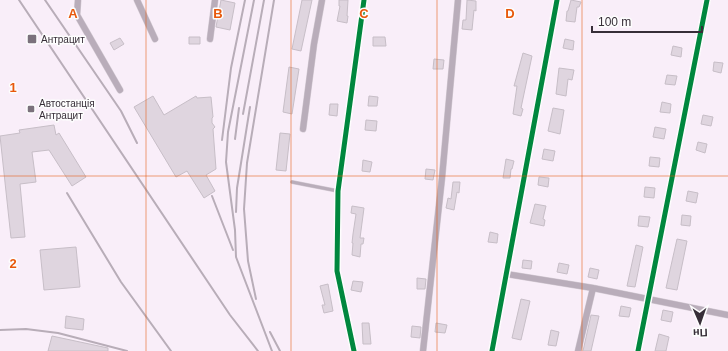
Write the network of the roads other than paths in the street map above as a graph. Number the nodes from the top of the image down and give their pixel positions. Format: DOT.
graph roads {
  1 [pos="78,0"];
  2 [pos="136,0"];
  3 [pos="216,0"];
  4 [pos="322,0"];
  5 [pos="364,0"];
  6 [pos="458,0"];
  7 [pos="557,0"];
  8 [pos="707,0"];
  9 [pos="155,39"];
  10 [pos="210,39"];
  11 [pos="120,90"];
  12 [pos="302,129"];
  13 [pos="292,182"];
  14 [pos="338,191"];
  15 [pos="506,274"];
  16 [pos="593,288"];
  17 [pos="649,299"];
  18 [pos="728,316"];
  19 [pos="354,351"];
  20 [pos="423,351"];
  21 [pos="492,351"];
  22 [pos="578,351"];
  23 [pos="638,351"];
  1 -- 11 [label="street"];
  2 -- 9 [label="street"];
  3 -- 10 [label="street"];
  4 -- 12 [label="street"];
  5 -- 14 [label="street"];
  6 -- 20 [label="street"];
  7 -- 15 [label="street"];
  8 -- 17 [label="street"];
  13 -- 14 [label="lane"];
  14 -- 19 [label="street"];
  15 -- 16 [label="street"];
  15 -- 21 [label="street"];
  16 -- 17 [label="street"];
  16 -- 22 [label="street"];
  17 -- 18 [label="street"];
  17 -- 23 [label="street"];
}
